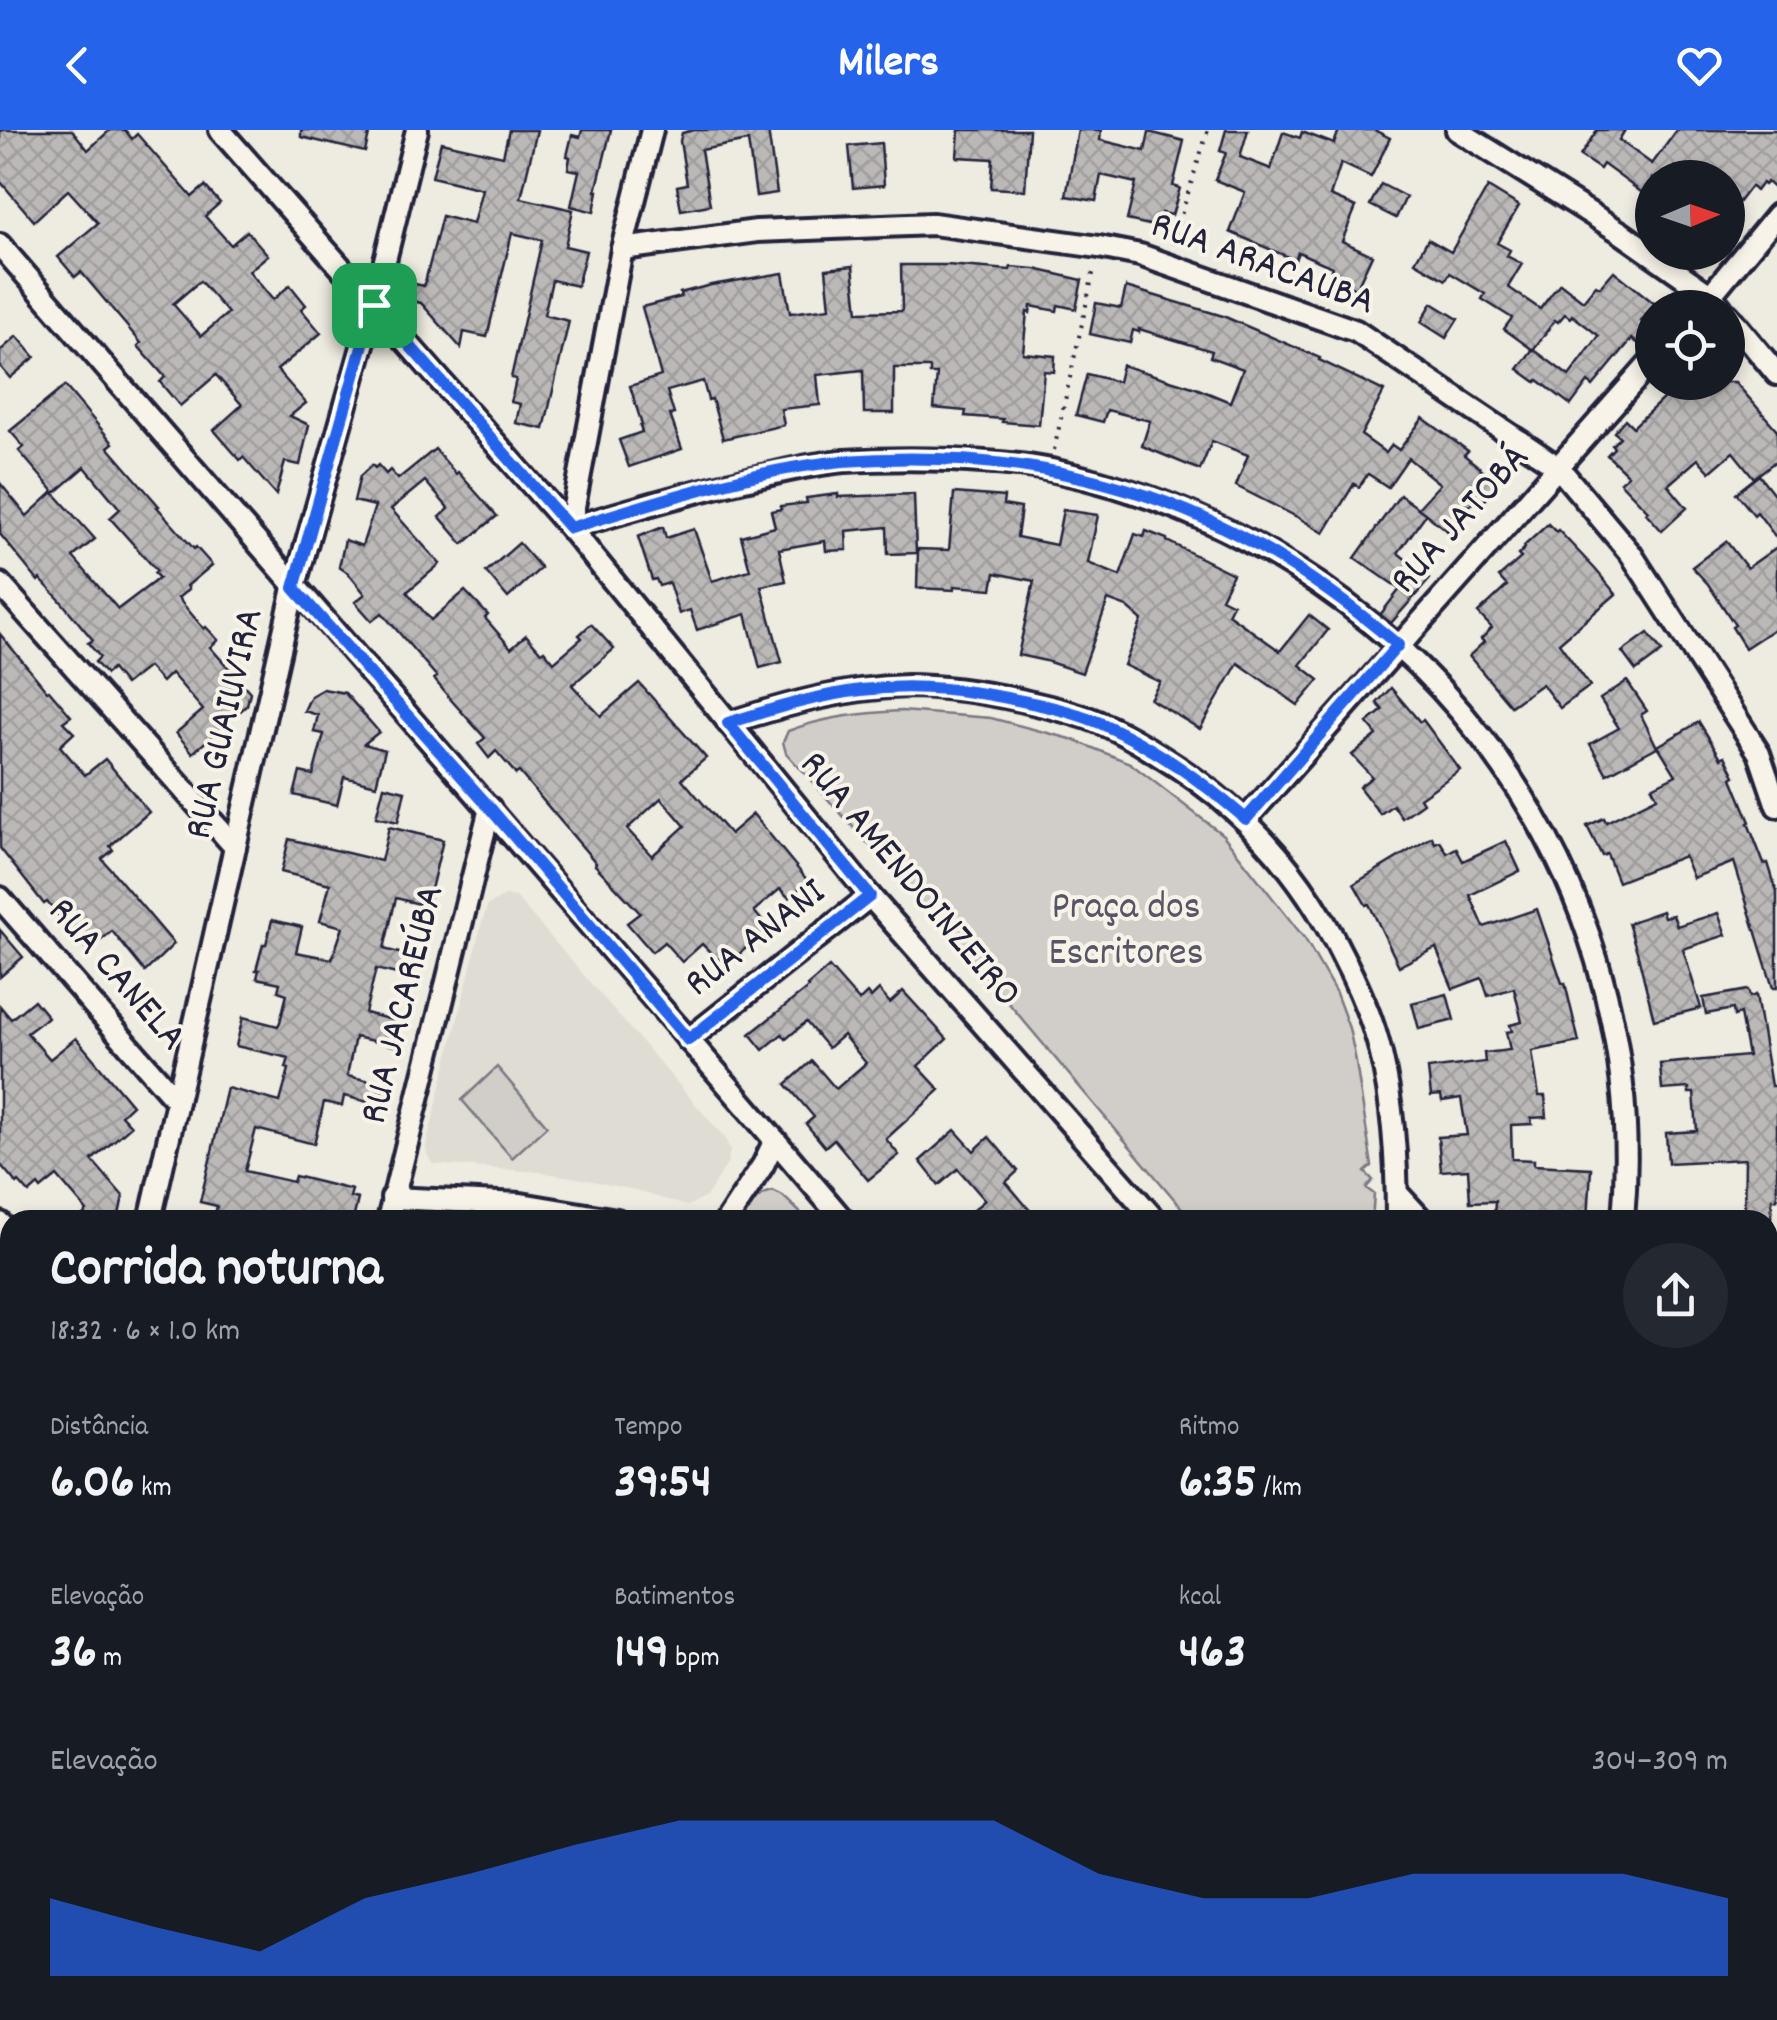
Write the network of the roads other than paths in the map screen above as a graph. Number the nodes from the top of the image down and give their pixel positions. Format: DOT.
graph roads {
  1 [pos="220,130"];
  2 [pos="417,130"];
  3 [pos="652,130"];
  4 [pos="1457,130"];
  5 [pos="1777,215"];
  6 [pos="0,245"];
  7 [pos="622,249"];
  8 [pos="1693,290"];
  9 [pos="1721,290"];
  10 [pos="374,305"];
  11 [pos="1745,335"];
  12 [pos="1777,374"];
  13 [pos="1635,380"];
  14 [pos="1558,467"];
  15 [pos="570,528"];
  16 [pos="0,584"];
  17 [pos="294,588"];
  18 [pos="1398,645"];
  19 [pos="728,723"];
  20 [pos="1777,806"];
  21 [pos="490,808"];
  22 [pos="1246,819"];
  23 [pos="235,846"];
  24 [pos="870,896"];
  25 [pos="0,898"];
  26 [pos="688,1040"];
  27 [pos="178,1101"];
  28 [pos="775,1140"];
  29 [pos="1397,1193"];
  30 [pos="392,1198"];
  31 [pos="152,1210"];
  32 [pos="390,1210"];
  33 [pos="557,1210"];
  34 [pos="734,1210"];
  35 [pos="834,1210"];
  36 [pos="1146,1210"];
  37 [pos="1396,1210"];
  38 [pos="1413,1210"];
  39 [pos="1624,1210"];
  1 -- 10 [label="street, RUA AMENDOINZEIRO"];
  2 -- 10 [label="street, RUA GUAIUVIRA"];
  3 -- 7 [label="street"];
  4 -- 8 [label="street"];
  5 -- 9 [label="street"];
  6 -- 17 [label="street"];
  7 -- 14 [label="street, RUA ARACAUBA"];
  7 -- 15 [label="street"];
  10 -- 15 [label="street, RUA AMENDOINZEIRO"];
  10 -- 17 [label="street, RUA GUAIUVIRA"];
  11 -- 12 [label="street"];
  13 -- 14 [label="street, RUA JATOBÁ"];
  14 -- 18 [label="street, RUA JATOBÁ"];
  14 -- 20 [label="street, RUA ARACAUBA"];
  15 -- 18 [label="street"];
  15 -- 19 [label="street, RUA AMENDOINZEIRO"];
  16 -- 23 [label="street"];
  17 -- 21 [label="street"];
  17 -- 23 [label="street, RUA GUAIUVIRA"];
  18 -- 22 [label="street, RUA JATOBÁ"];
  18 -- 39 [label="street"];
  19 -- 22 [label="street"];
  19 -- 24 [label="street, RUA AMENDOINZEIRO"];
  21 -- 26 [label="street"];
  21 -- 30 [label="street, RUA JACAREÚBA"];
  22 -- 29 [label="street"];
  23 -- 27 [label="street, RUA GUAIUVIRA"];
  24 -- 26 [label="street, RUA ANANI"];
  24 -- 36 [label="street, RUA AMENDOINZEIRO"];
  25 -- 27 [label="street, RUA CANELA"];
  26 -- 28 [label="street"];
  27 -- 31 [label="street, RUA GUAIUVIRA"];
  28 -- 34 [label="street"];
  28 -- 35 [label="street"];
  29 -- 37 [label="street"];
  29 -- 38 [label="street"];
  30 -- 32 [label="street, RUA JACAREÚBA"];
  30 -- 33 [label="street"];
}
